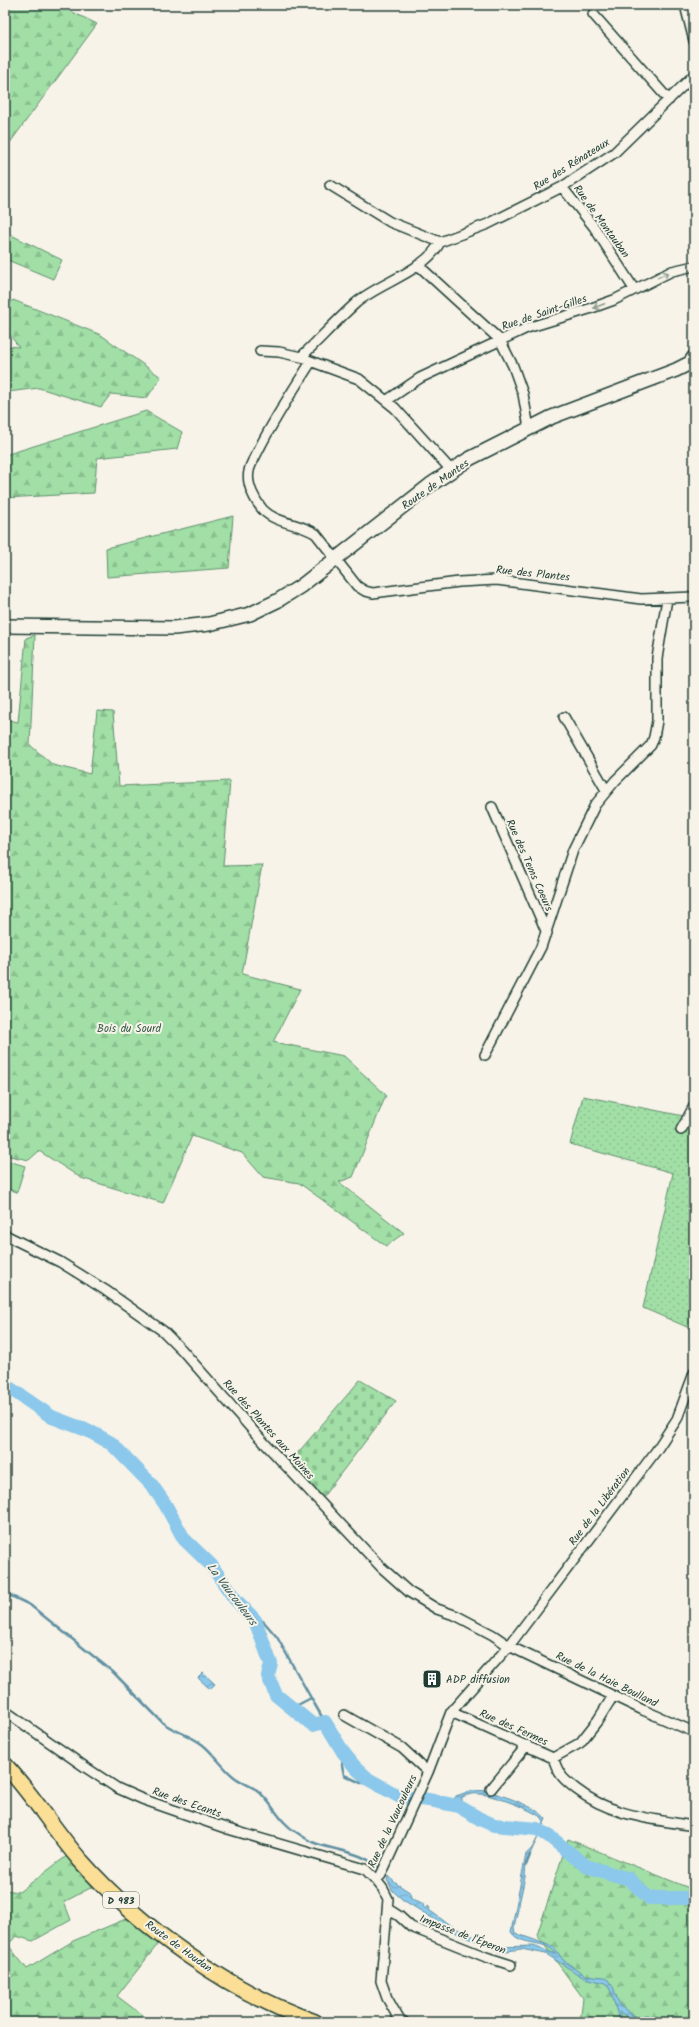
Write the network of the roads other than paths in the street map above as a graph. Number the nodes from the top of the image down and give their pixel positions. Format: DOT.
graph roads {
  1 [pos="685,5"];
  2 [pos="593,14"];
  3 [pos="694,40"];
  4 [pos="694,76"];
  5 [pos="669,100"];
  6 [pos="330,185"];
  7 [pos="562,187"];
  8 [pos="440,242"];
  9 [pos="418,265"];
  10 [pos="694,266"];
  11 [pos="634,289"];
  12 [pos="500,340"];
  13 [pos="260,351"];
  14 [pos="694,357"];
  15 [pos="301,358"];
  16 [pos="311,362"];
  17 [pos="386,401"];
  18 [pos="529,428"];
  19 [pos="451,470"];
  20 [pos="335,559"];
  21 [pos="694,597"];
  22 [pos="667,599"];
  23 [pos="5,626"];
  24 [pos="564,717"];
  25 [pos="606,790"];
  26 [pos="492,807"];
  27 [pos="547,933"];
  28 [pos="485,1055"];
  29 [pos="694,1106"];
  30 [pos="681,1130"];
  31 [pos="5,1235"];
  32 [pos="694,1374"];
  33 [pos="509,1646"];
  34 [pos="613,1696"];
  35 [pos="5,1711"];
  36 [pos="451,1712"];
  37 [pos="344,1715"];
  38 [pos="694,1732"];
  39 [pos="527,1745"];
  40 [pos="553,1758"];
  41 [pos="5,1765"];
  42 [pos="428,1772"];
  43 [pos="491,1789"];
  44 [pos="694,1826"];
  45 [pos="381,1874"];
  46 [pos="388,1909"];
  47 [pos="511,1965"];
  48 [pos="315,2022"];
  49 [pos="404,2022"];
  1 -- 3 [label="street"];
  2 -- 5 [label="street"];
  4 -- 5 [label="street, Rue des Rénateaux"];
  5 -- 7 [label="street, Rue des Rénateaux"];
  6 -- 8 [label="street"];
  7 -- 8 [label="street, Rue des Rénateaux"];
  7 -- 11 [label="street, Rue de Montauban"];
  8 -- 9 [label="street, Rue des Rénateaux"];
  9 -- 12 [label="street"];
  9 -- 15 [label="street, Rue des Rénateaux"];
  11 -- 10 [label="street, Rue de Saint-Gilles, one-way"];
  11 -- 12 [label="street, Rue de Saint-Gilles, one-way"];
  12 -- 17 [label="street, Rue de Saint-Gilles"];
  12 -- 18 [label="street"];
  13 -- 15 [label="street"];
  14 -- 18 [label="main road, Route de Mantes"];
  15 -- 16 [label="street"];
  16 -- 17 [label="street"];
  16 -- 20 [label="street, Rue des Plantes"];
  17 -- 19 [label="street"];
  18 -- 19 [label="main road, Route de Mantes"];
  19 -- 20 [label="main road, Route de Mantes"];
  20 -- 22 [label="street, Rue des Plantes"];
  20 -- 23 [label="main road, Route de Mantes"];
  21 -- 22 [label="street, Rue des Plantes"];
  22 -- 25 [label="street, Rue des Tems Coeurs"];
  24 -- 25 [label="street"];
  25 -- 27 [label="street, Rue des Tems Coeurs"];
  26 -- 27 [label="street, Rue des Tems Coeurs"];
  27 -- 28 [label="street, Rue des Tems Coeurs"];
  29 -- 30 [label="street"];
  31 -- 33 [label="street, Rue des Plantes aux Moines"];
  32 -- 33 [label="street, Rue de la Libération"];
  33 -- 34 [label="street, Rue de la Haie Boulland"];
  33 -- 36 [label="street, Rue de la Vaucouleurs"];
  34 -- 38 [label="street, Rue de la Haie Boulland"];
  34 -- 40 [label="street, Rue des Fermes"];
  35 -- 45 [label="street, Rue des Ecants"];
  36 -- 39 [label="street, Rue des Fermes"];
  36 -- 42 [label="street, Rue de la Vaucouleurs"];
  37 -- 42 [label="street"];
  39 -- 40 [label="street, Rue des Fermes"];
  39 -- 43 [label="street"];
  40 -- 44 [label="street"];
  41 -- 48 [label="main road, Route de Houdan / D 983"];
  42 -- 45 [label="street, Rue de la Vaucouleurs"];
  45 -- 46 [label="street, Rue de la Vaucouleurs"];
  46 -- 47 [label="street, Impasse de l'Éperon"];
  46 -- 49 [label="street, Rue de la Vaucouleurs"];
}
